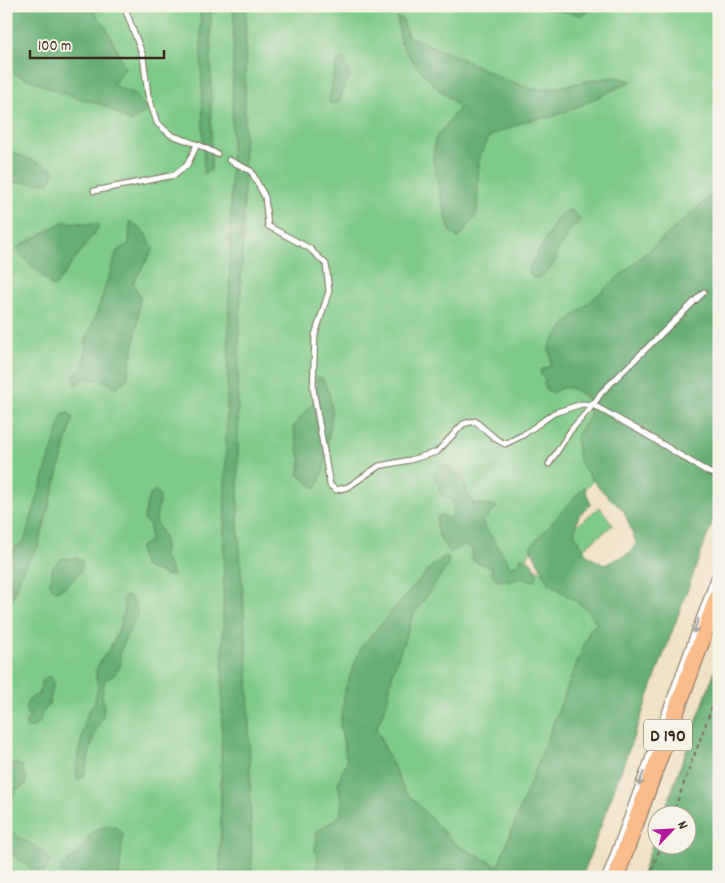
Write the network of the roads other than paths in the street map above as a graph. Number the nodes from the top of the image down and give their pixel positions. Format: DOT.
graph roads {
  1 [pos="124,6"];
  2 [pos="197,144"];
  3 [pos="217,154"];
  4 [pos="229,160"];
  5 [pos="94,191"];
  6 [pos="704,292"];
  7 [pos="593,405"];
  8 [pos="549,464"];
  9 [pos="719,476"];
  10 [pos="719,564"];
  11 [pos="719,593"];
  12 [pos="719,614"];
  13 [pos="605,877"];
  14 [pos="616,877"];
  15 [pos="624,877"];
  1 -- 2 [label="lane"];
  2 -- 3 [label="lane"];
  2 -- 5 [label="lane"];
  4 -- 7 [label="lane"];
  6 -- 7 [label="lane"];
  7 -- 8 [label="lane"];
  7 -- 9 [label="lane"];
  10 -- 13 [label="lane, one-way"];
  11 -- 14 [label="main road, D 190"];
  12 -- 15 [label="main road, D 190"];
}
